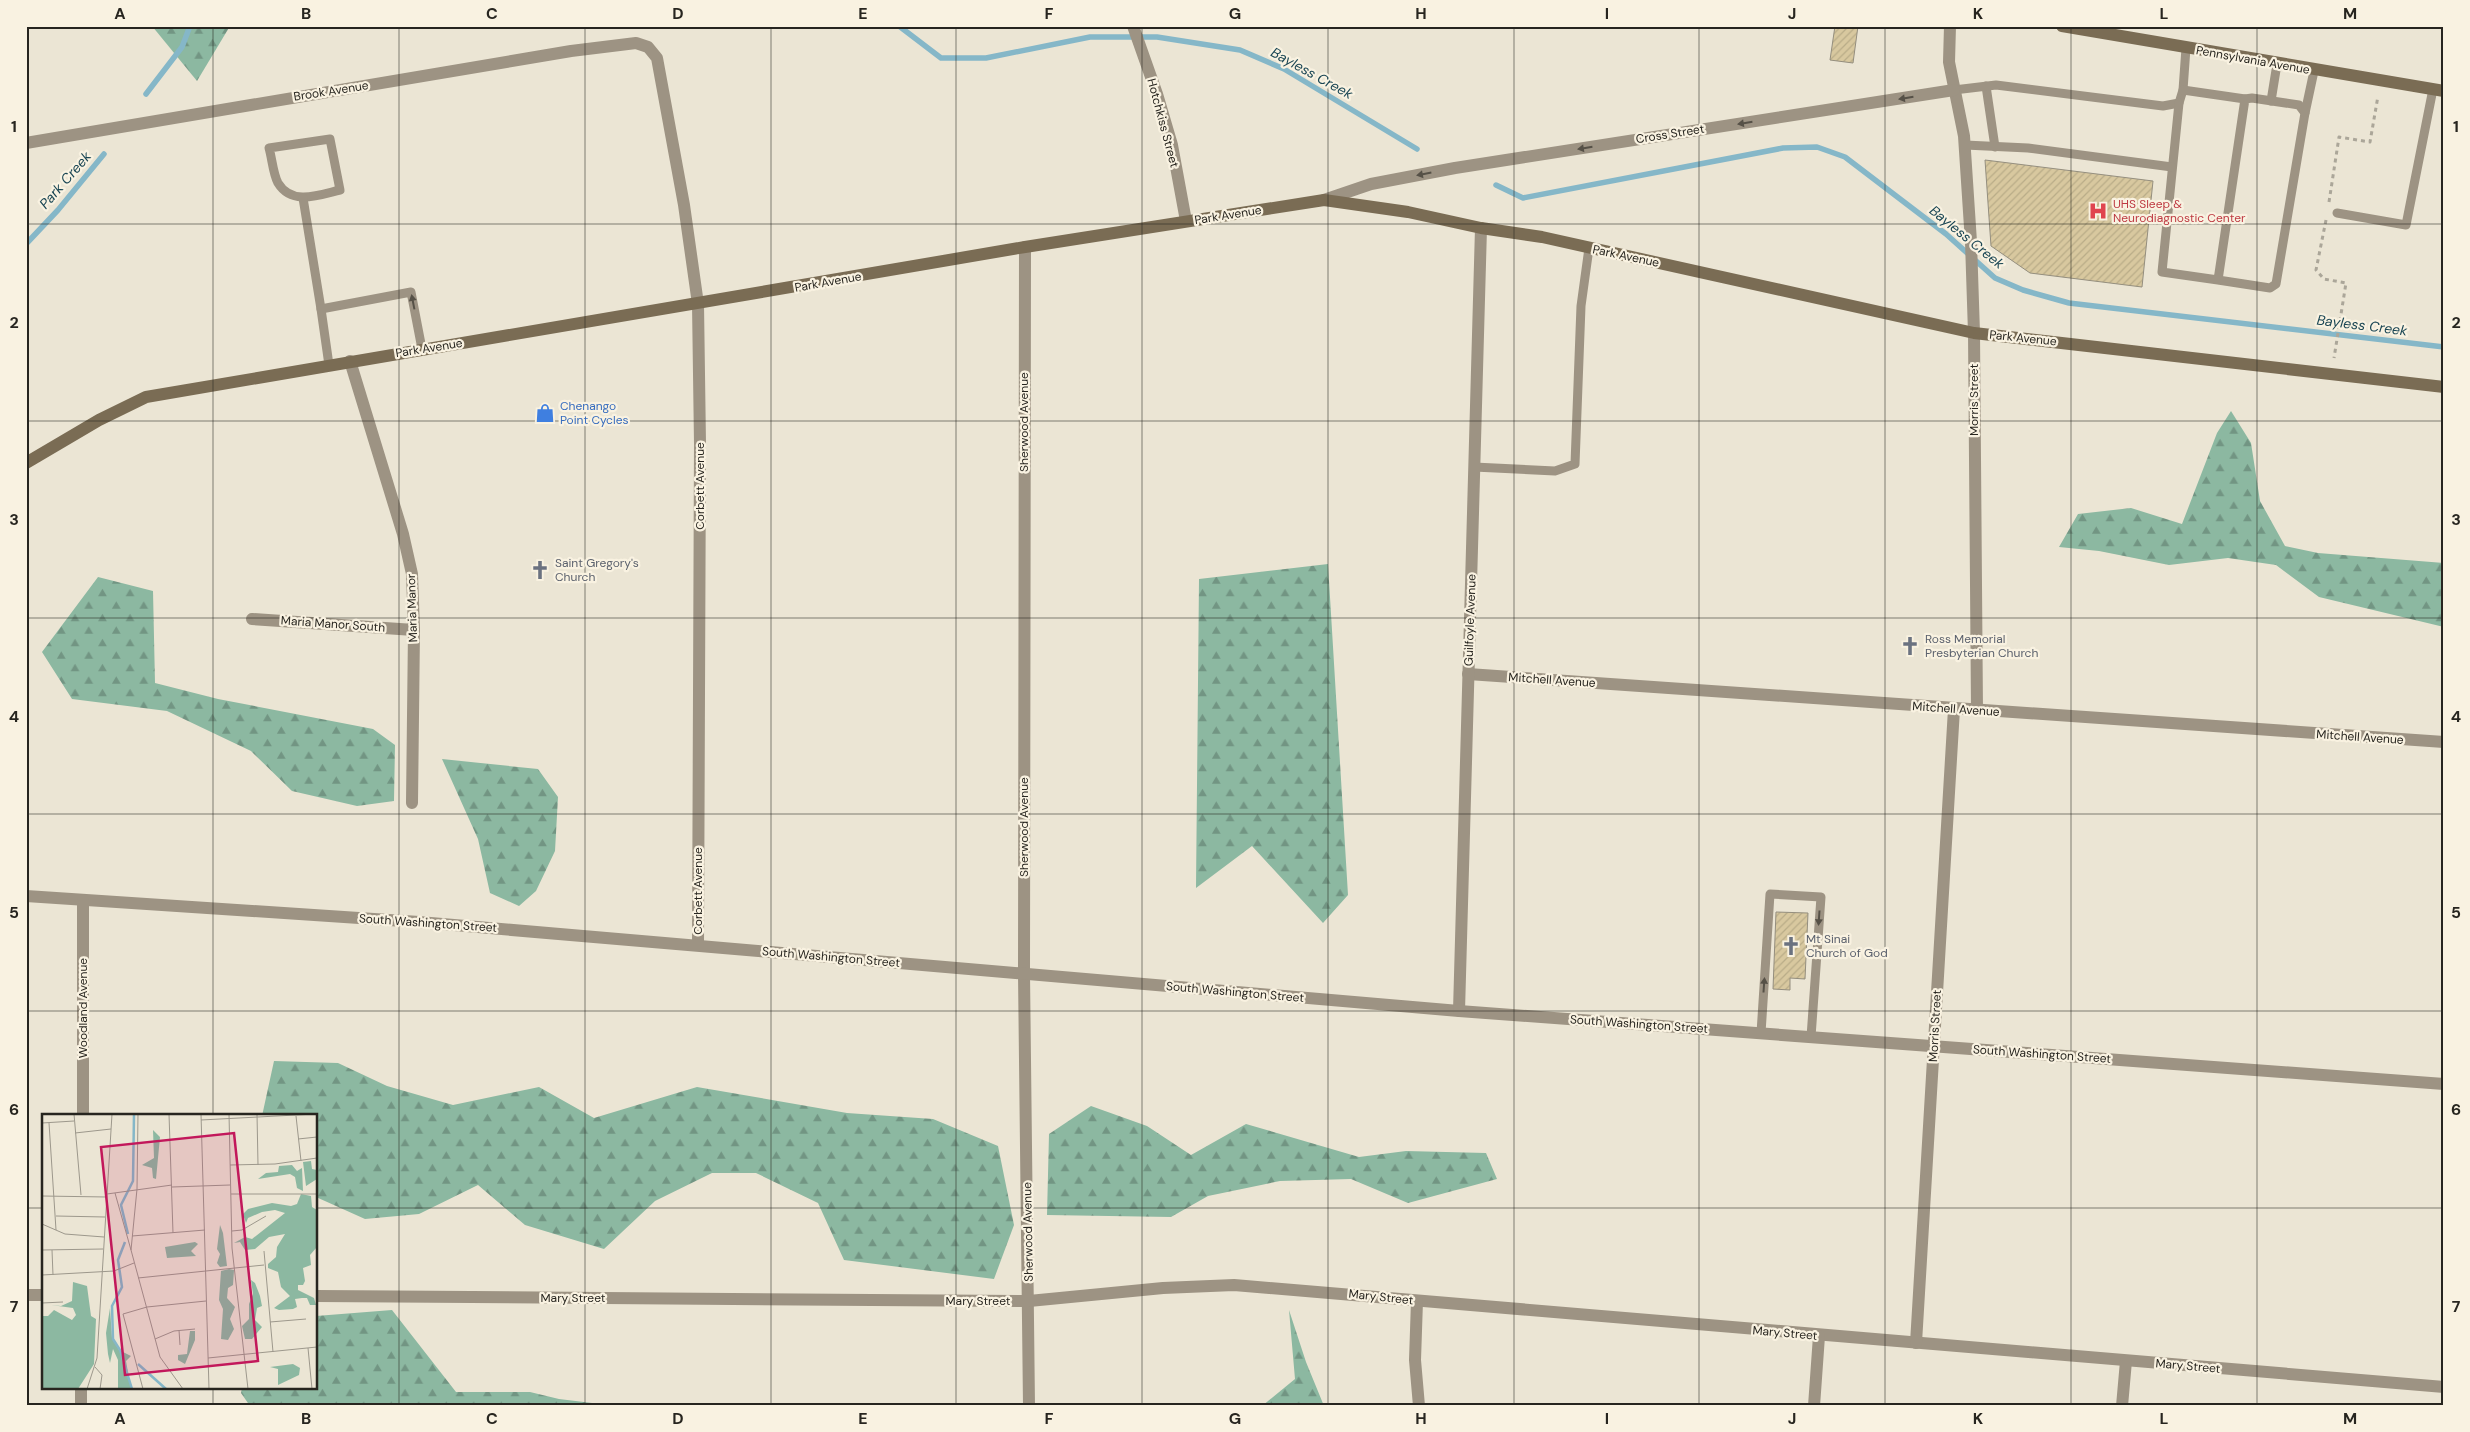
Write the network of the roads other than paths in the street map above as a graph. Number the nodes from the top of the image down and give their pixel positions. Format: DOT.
graph roads {
  1 [pos="1133,26"];
  2 [pos="1950,26"];
  3 [pos="2062,26"];
  4 [pos="636,43"];
  5 [pos="2186,48"];
  6 [pos="2277,64"];
  7 [pos="2314,71"];
  8 [pos="1986,86"];
  9 [pos="1954,90"];
  10 [pos="2183,90"];
  11 [pos="2438,90"];
  12 [pos="2245,99"];
  13 [pos="2271,101"];
  14 [pos="2179,104"];
  15 [pos="2305,113"];
  16 [pos="26,142"];
  17 [pos="1965,145"];
  18 [pos="1996,146"];
  19 [pos="2172,167"];
  20 [pos="303,198"];
  21 [pos="1324,200"];
  22 [pos="2332,212"];
  23 [pos="1186,221"];
  24 [pos="1481,228"];
  25 [pos="1025,247"];
  26 [pos="1589,248"];
  27 [pos="2218,280"];
  28 [pos="698,304"];
  29 [pos="321,309"];
  30 [pos="1974,333"];
  31 [pos="422,350"];
  32 [pos="350,361"];
  33 [pos="329,365"];
  34 [pos="2444,387"];
  35 [pos="26,463"];
  36 [pos="1474,467"];
  37 [pos="252,619"];
  38 [pos="414,630"];
  39 [pos="1468,674"];
  40 [pos="1954,709"];
  41 [pos="1977,710"];
  42 [pos="2444,742"];
  43 [pos="412,803"];
  44 [pos="26,896"];
  45 [pos="84,900"];
  46 [pos="698,945"];
  47 [pos="1024,974"];
  48 [pos="1459,1011"];
  49 [pos="1761,1033"];
  50 [pos="1811,1037"];
  51 [pos="1934,1046"];
  52 [pos="2444,1084"];
  53 [pos="83,1114"];
  54 [pos="26,1295"];
  55 [pos="42,1295"];
  56 [pos="318,1296"];
  57 [pos="1029,1301"];
  58 [pos="1417,1301"];
  59 [pos="1819,1336"];
  60 [pos="1916,1344"];
  61 [pos="2126,1361"];
  62 [pos="2444,1387"];
  63 [pos="81,1390"];
  64 [pos="81,1406"];
  65 [pos="1029,1406"];
  66 [pos="1419,1406"];
  67 [pos="1814,1406"];
  68 [pos="2122,1406"];
  1 -- 23 [label="street, Hotchkiss Street"];
  2 -- 9 [label="street"];
  3 -- 5 [label="street, Pennsylvania Avenue"];
  4 -- 16 [label="street, Brook Avenue"];
  4 -- 28 [label="street, Corbett Avenue"];
  5 -- 6 [label="street, Pennsylvania Avenue"];
  5 -- 10 [label="lane"];
  6 -- 7 [label="street, Pennsylvania Avenue"];
  6 -- 13 [label="lane"];
  7 -- 11 [label="street, Pennsylvania Avenue"];
  7 -- 15 [label="lane"];
  8 -- 9 [label="lane"];
  8 -- 14 [label="lane"];
  8 -- 18 [label="lane"];
  9 -- 17 [label="street, Morris Street"];
  9 -- 21 [label="street, Cross Street, one-way"];
  10 -- 12 [label="lane"];
  10 -- 14 [label="lane"];
  11 -- 22 [label="lane"];
  12 -- 13 [label="lane"];
  12 -- 27 [label="lane"];
  13 -- 15 [label="lane"];
  14 -- 19 [label="lane"];
  15 -- 27 [label="lane"];
  17 -- 18 [label="lane"];
  17 -- 30 [label="street, Morris Street"];
  18 -- 19 [label="lane"];
  19 -- 27 [label="lane"];
  20 -- 20 [label="lane"];
  20 -- 29 [label="lane"];
  21 -- 23 [label="street, Park Avenue"];
  21 -- 24 [label="street, Park Avenue"];
  23 -- 25 [label="street, Park Avenue"];
  24 -- 26 [label="street, Park Avenue"];
  24 -- 36 [label="street, Guilfoyle Avenue"];
  25 -- 28 [label="street, Park Avenue"];
  25 -- 47 [label="street, Sherwood Avenue"];
  26 -- 30 [label="street, Park Avenue"];
  26 -- 36 [label="lane"];
  28 -- 31 [label="street, Park Avenue"];
  28 -- 46 [label="street, Corbett Avenue"];
  31 -- 29 [label="lane, one-way"];
  29 -- 33 [label="lane"];
  30 -- 34 [label="street, Park Avenue"];
  30 -- 41 [label="street, Morris Street"];
  31 -- 32 [label="street, Park Avenue"];
  32 -- 33 [label="street, Park Avenue"];
  32 -- 38 [label="street, Maria Manor"];
  33 -- 35 [label="street, Park Avenue"];
  36 -- 39 [label="street, Guilfoyle Avenue"];
  37 -- 38 [label="street, Maria Manor South"];
  38 -- 43 [label="street, Maria Manor"];
  39 -- 40 [label="street, Mitchell Avenue"];
  39 -- 48 [label="street, Guilfoyle Avenue"];
  40 -- 41 [label="street, Mitchell Avenue"];
  40 -- 51 [label="street, Morris Street"];
  41 -- 42 [label="street, Mitchell Avenue"];
  44 -- 45 [label="street, South Washington Street"];
  45 -- 46 [label="street, South Washington Street"];
  45 -- 53 [label="street, Woodland Avenue"];
  46 -- 47 [label="street, South Washington Street"];
  47 -- 48 [label="street, South Washington Street"];
  47 -- 57 [label="street, Sherwood Avenue"];
  48 -- 49 [label="street, South Washington Street"];
  49 -- 50 [label="street, South Washington Street"];
  49 -- 50 [label="lane, one-way"];
  50 -- 51 [label="street, South Washington Street"];
  51 -- 52 [label="street, South Washington Street"];
  51 -- 60 [label="street, Morris Street"];
  54 -- 55 [label="street"];
  56 -- 57 [label="street, Mary Street"];
  57 -- 58 [label="street, Mary Street"];
  57 -- 65 [label="street, Sherwood Avenue"];
  58 -- 59 [label="street, Mary Street"];
  58 -- 66 [label="street"];
  59 -- 60 [label="street, Mary Street"];
  59 -- 67 [label="street"];
  60 -- 61 [label="street, Mary Street"];
  61 -- 62 [label="street, Mary Street"];
  61 -- 68 [label="street"];
  63 -- 64 [label="street"];
}
